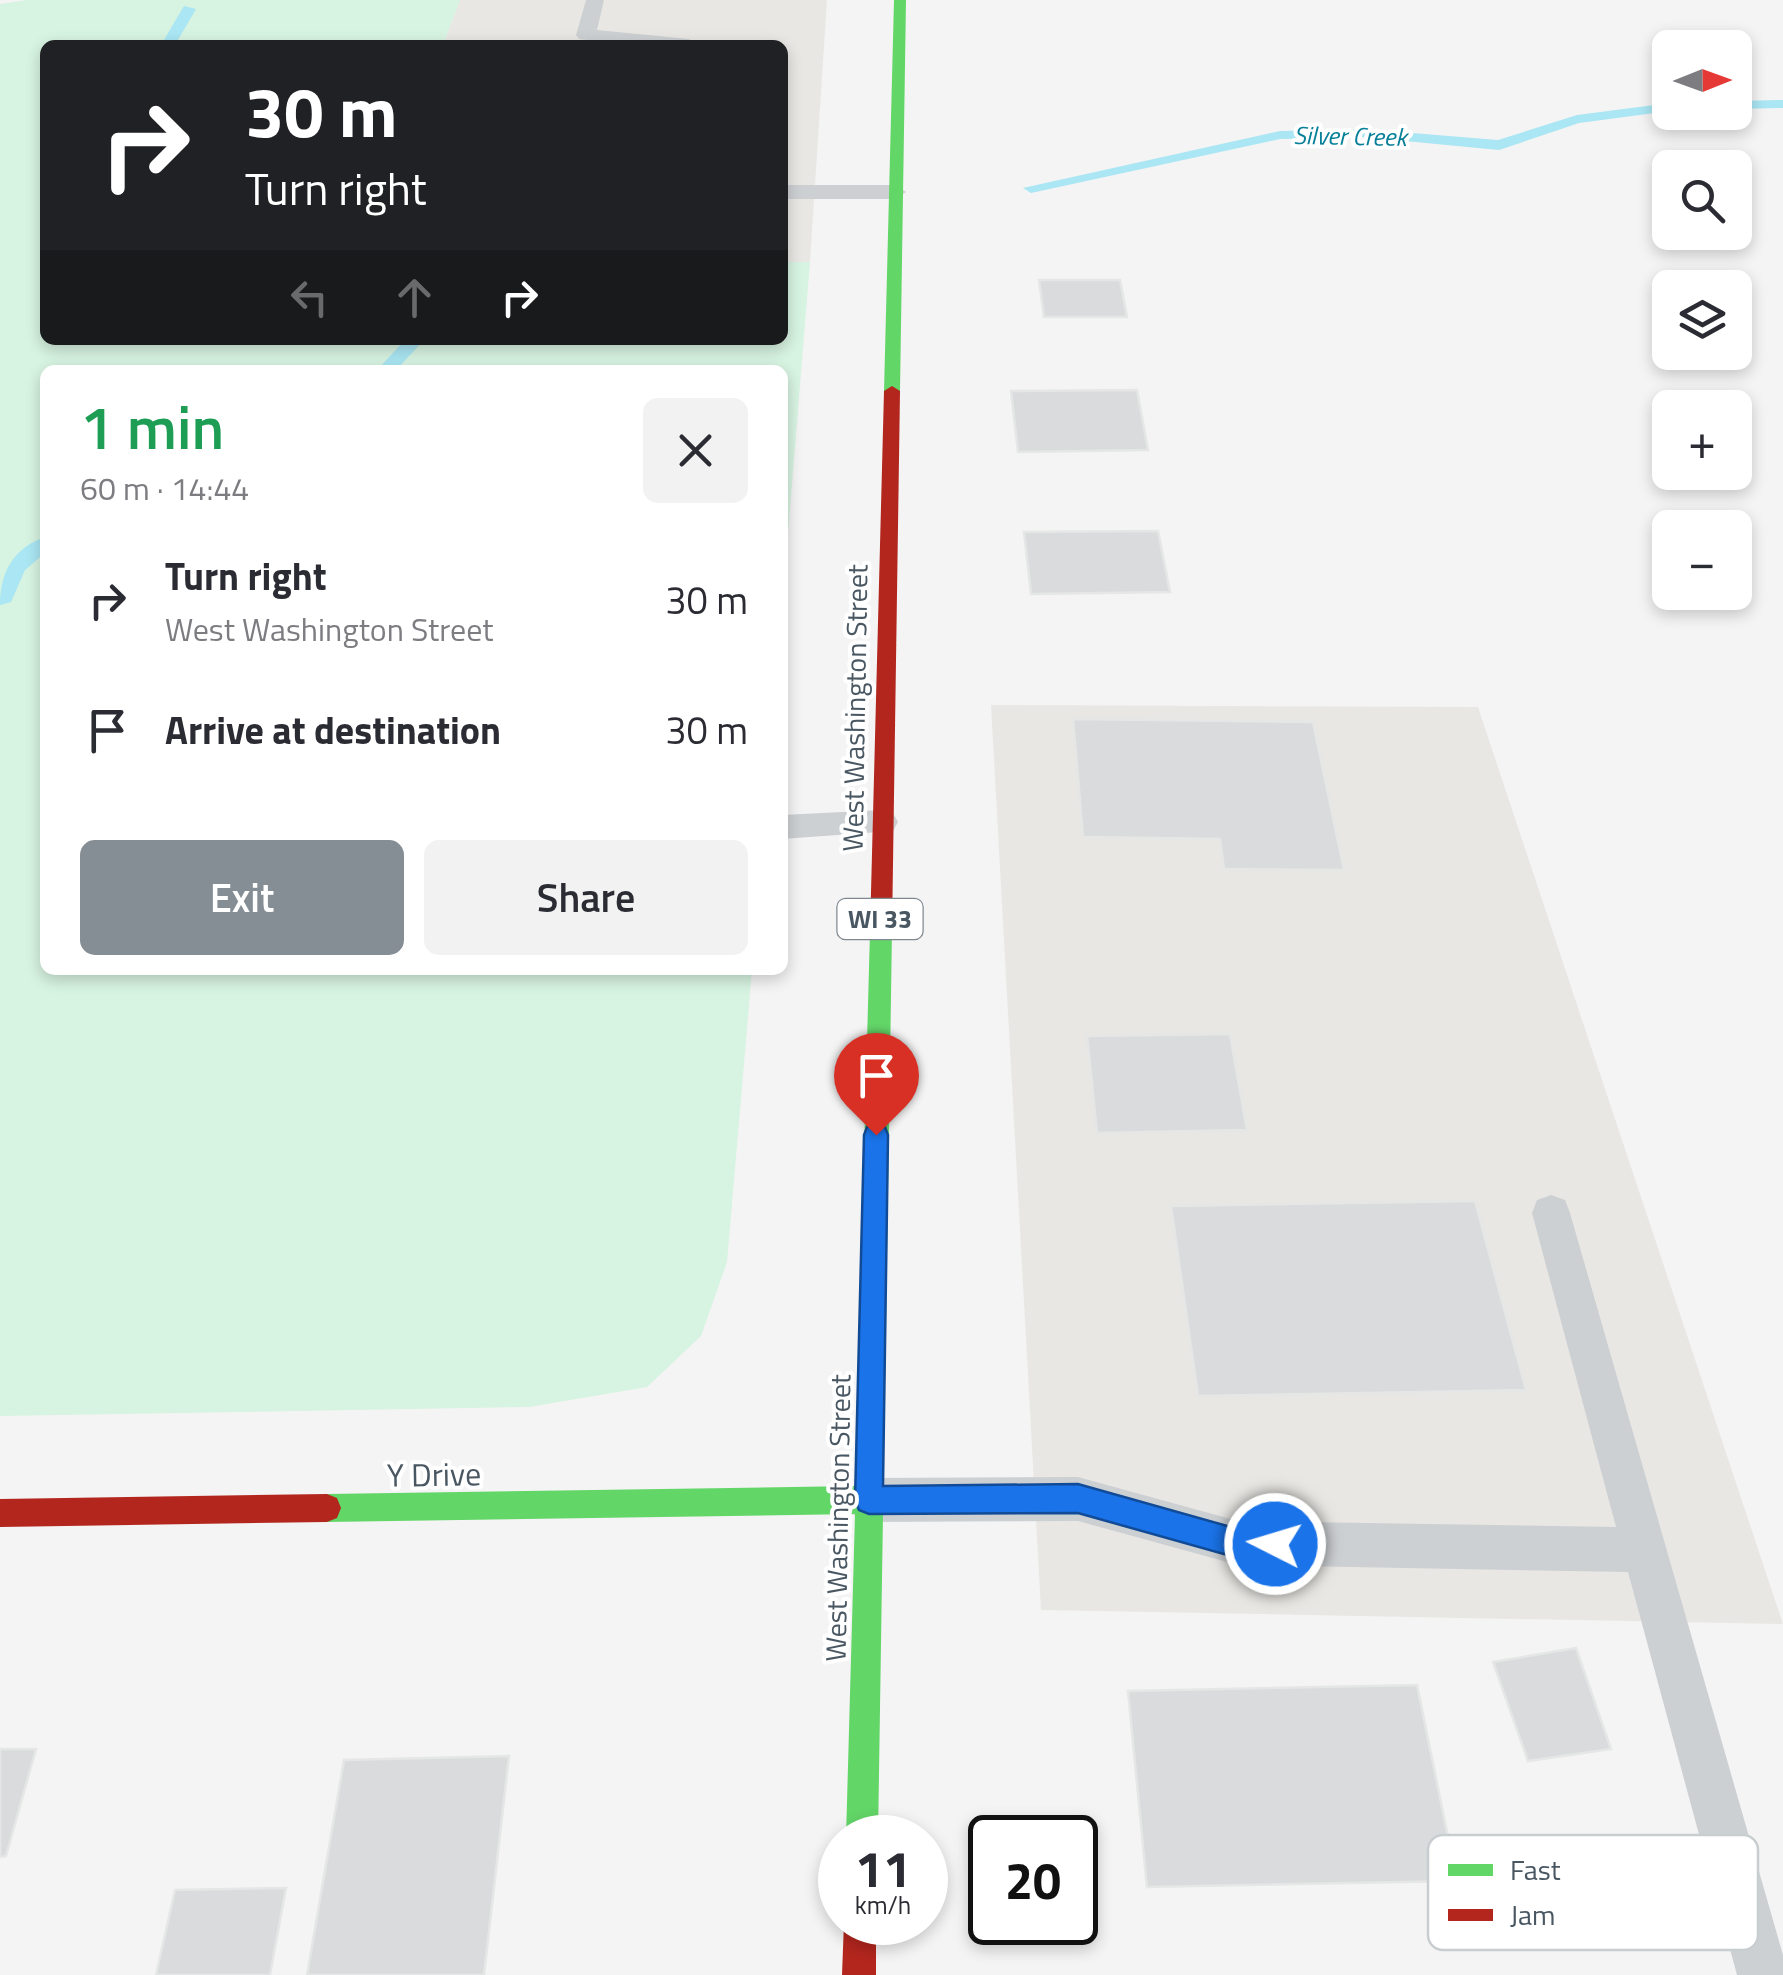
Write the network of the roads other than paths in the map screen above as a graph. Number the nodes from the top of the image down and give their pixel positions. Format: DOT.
graph roads {
  1 [pos="595,0"];
  2 [pos="900,0"];
  3 [pos="638,40"];
  4 [pos="788,192"];
  5 [pos="895,192"];
  6 [pos="882,822"];
  7 [pos="788,826"];
  8 [pos="1550,1213"];
  9 [pos="869,1500"];
  10 [pos="0,1513"];
  11 [pos="1647,1550"];
  12 [pos="862,1815"];
  13 [pos="1725,1835"];
  14 [pos="860,1945"];
  15 [pos="1756,1950"];
  16 [pos="859,1975"];
  17 [pos="1763,1975"];
  1 -- 3 [label="lane"];
  2 -- 5 [label="main road, West Washington Street / WI 33"];
  4 -- 5 [label="lane"];
  5 -- 6 [label="main road, West Washington Street / WI 33"];
  6 -- 7 [label="lane"];
  6 -- 9 [label="main road, West Washington Street / WI 33"];
  8 -- 11 [label="lane"];
  9 -- 10 [label="main road, Y Drive"];
  9 -- 11 [label="lane"];
  9 -- 12 [label="main road, West Washington Street / WI 33"];
  11 -- 13 [label="lane"];
  14 -- 16 [label="main road"];
  15 -- 17 [label="lane"];
}
